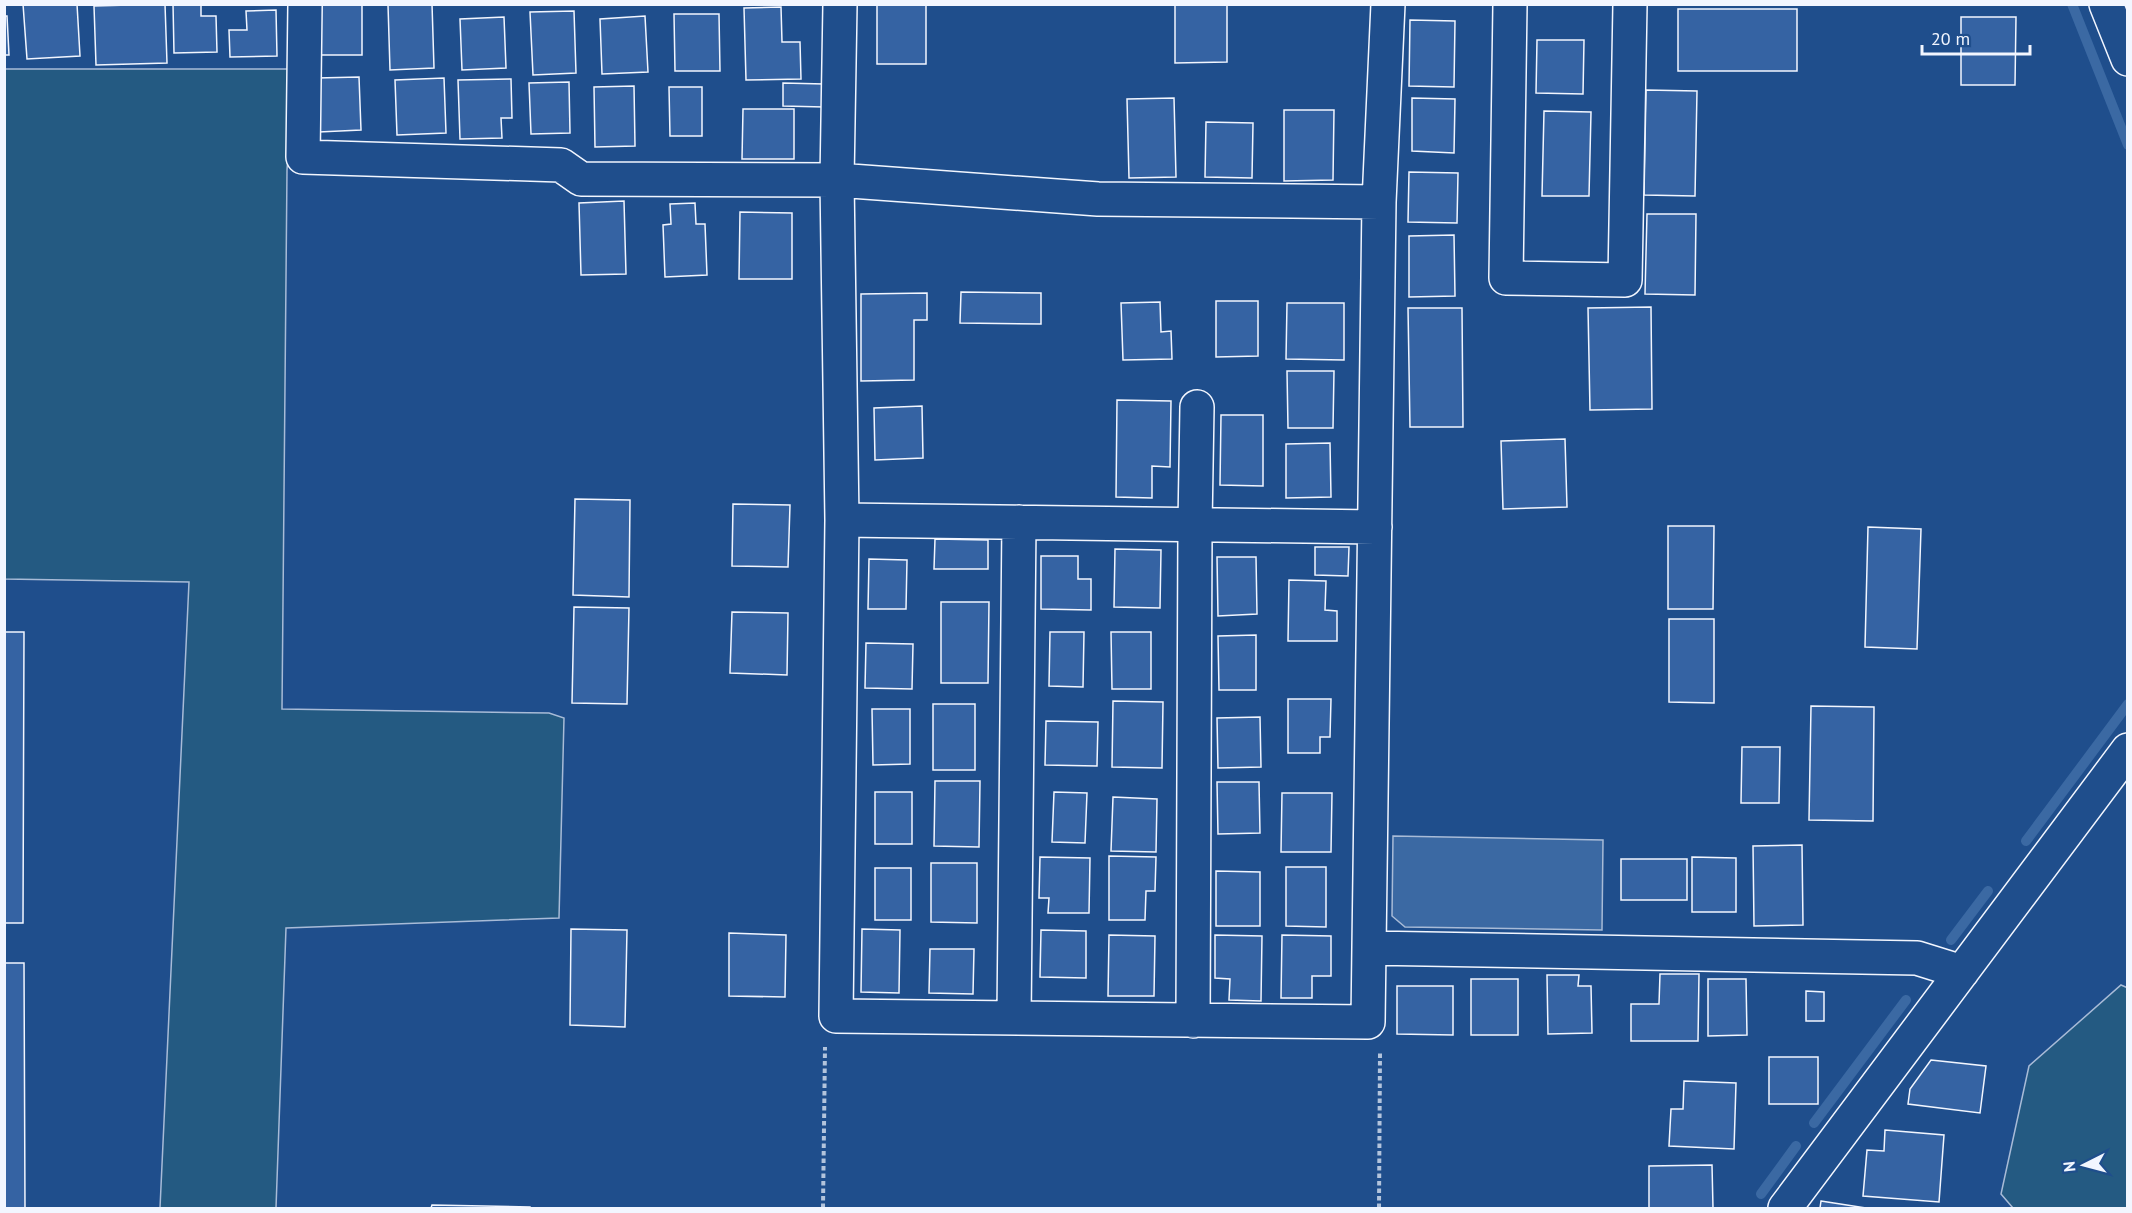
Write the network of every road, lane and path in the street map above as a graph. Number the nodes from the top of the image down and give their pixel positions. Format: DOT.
graph roads {
  1 [pos="305,4"];
  2 [pos="840,4"];
  3 [pos="1388,4"];
  4 [pos="1510,4"];
  5 [pos="1630,4"];
  6 [pos="2106,4"];
  7 [pos="2127,59"];
  8 [pos="837,180"];
  9 [pos="1379,202"];
  10 [pos="1197,407"];
  11 [pos="842,520"];
  12 [pos="1019,522"];
  13 [pos="1195,525"];
  14 [pos="1375,527"];
  15 [pos="2127,750"];
  16 [pos="1369,948"];
  17 [pos="1962,972"];
  18 [pos="836,1016"];
  19 [pos="1014,1018"];
  20 [pos="1192,1020"];
  21 [pos="1368,1022"];
  22 [pos="823,1209"];
  23 [pos="1379,1209"];
  24 [pos="1785,1209"];
  1 -- 8 [label="street"];
  2 -- 8 [label="street"];
  3 -- 9 [label="street"];
  4 -- 5 [label="street"];
  6 -- 7 [label="street"];
  8 -- 9 [label="street"];
  8 -- 11 [label="street"];
  9 -- 14 [label="street"];
  10 -- 13 [label="street"];
  11 -- 12 [label="street"];
  11 -- 18 [label="street"];
  12 -- 13 [label="street"];
  12 -- 19 [label="street"];
  13 -- 14 [label="street"];
  13 -- 20 [label="street"];
  14 -- 16 [label="street"];
  15 -- 17 [label="street"];
  16 -- 17 [label="street"];
  16 -- 21 [label="street"];
  17 -- 24 [label="street"];
  18 -- 19 [label="street"];
  18 -- 22 [label="path"];
  19 -- 20 [label="street"];
  20 -- 21 [label="street"];
  21 -- 23 [label="path"];
}
